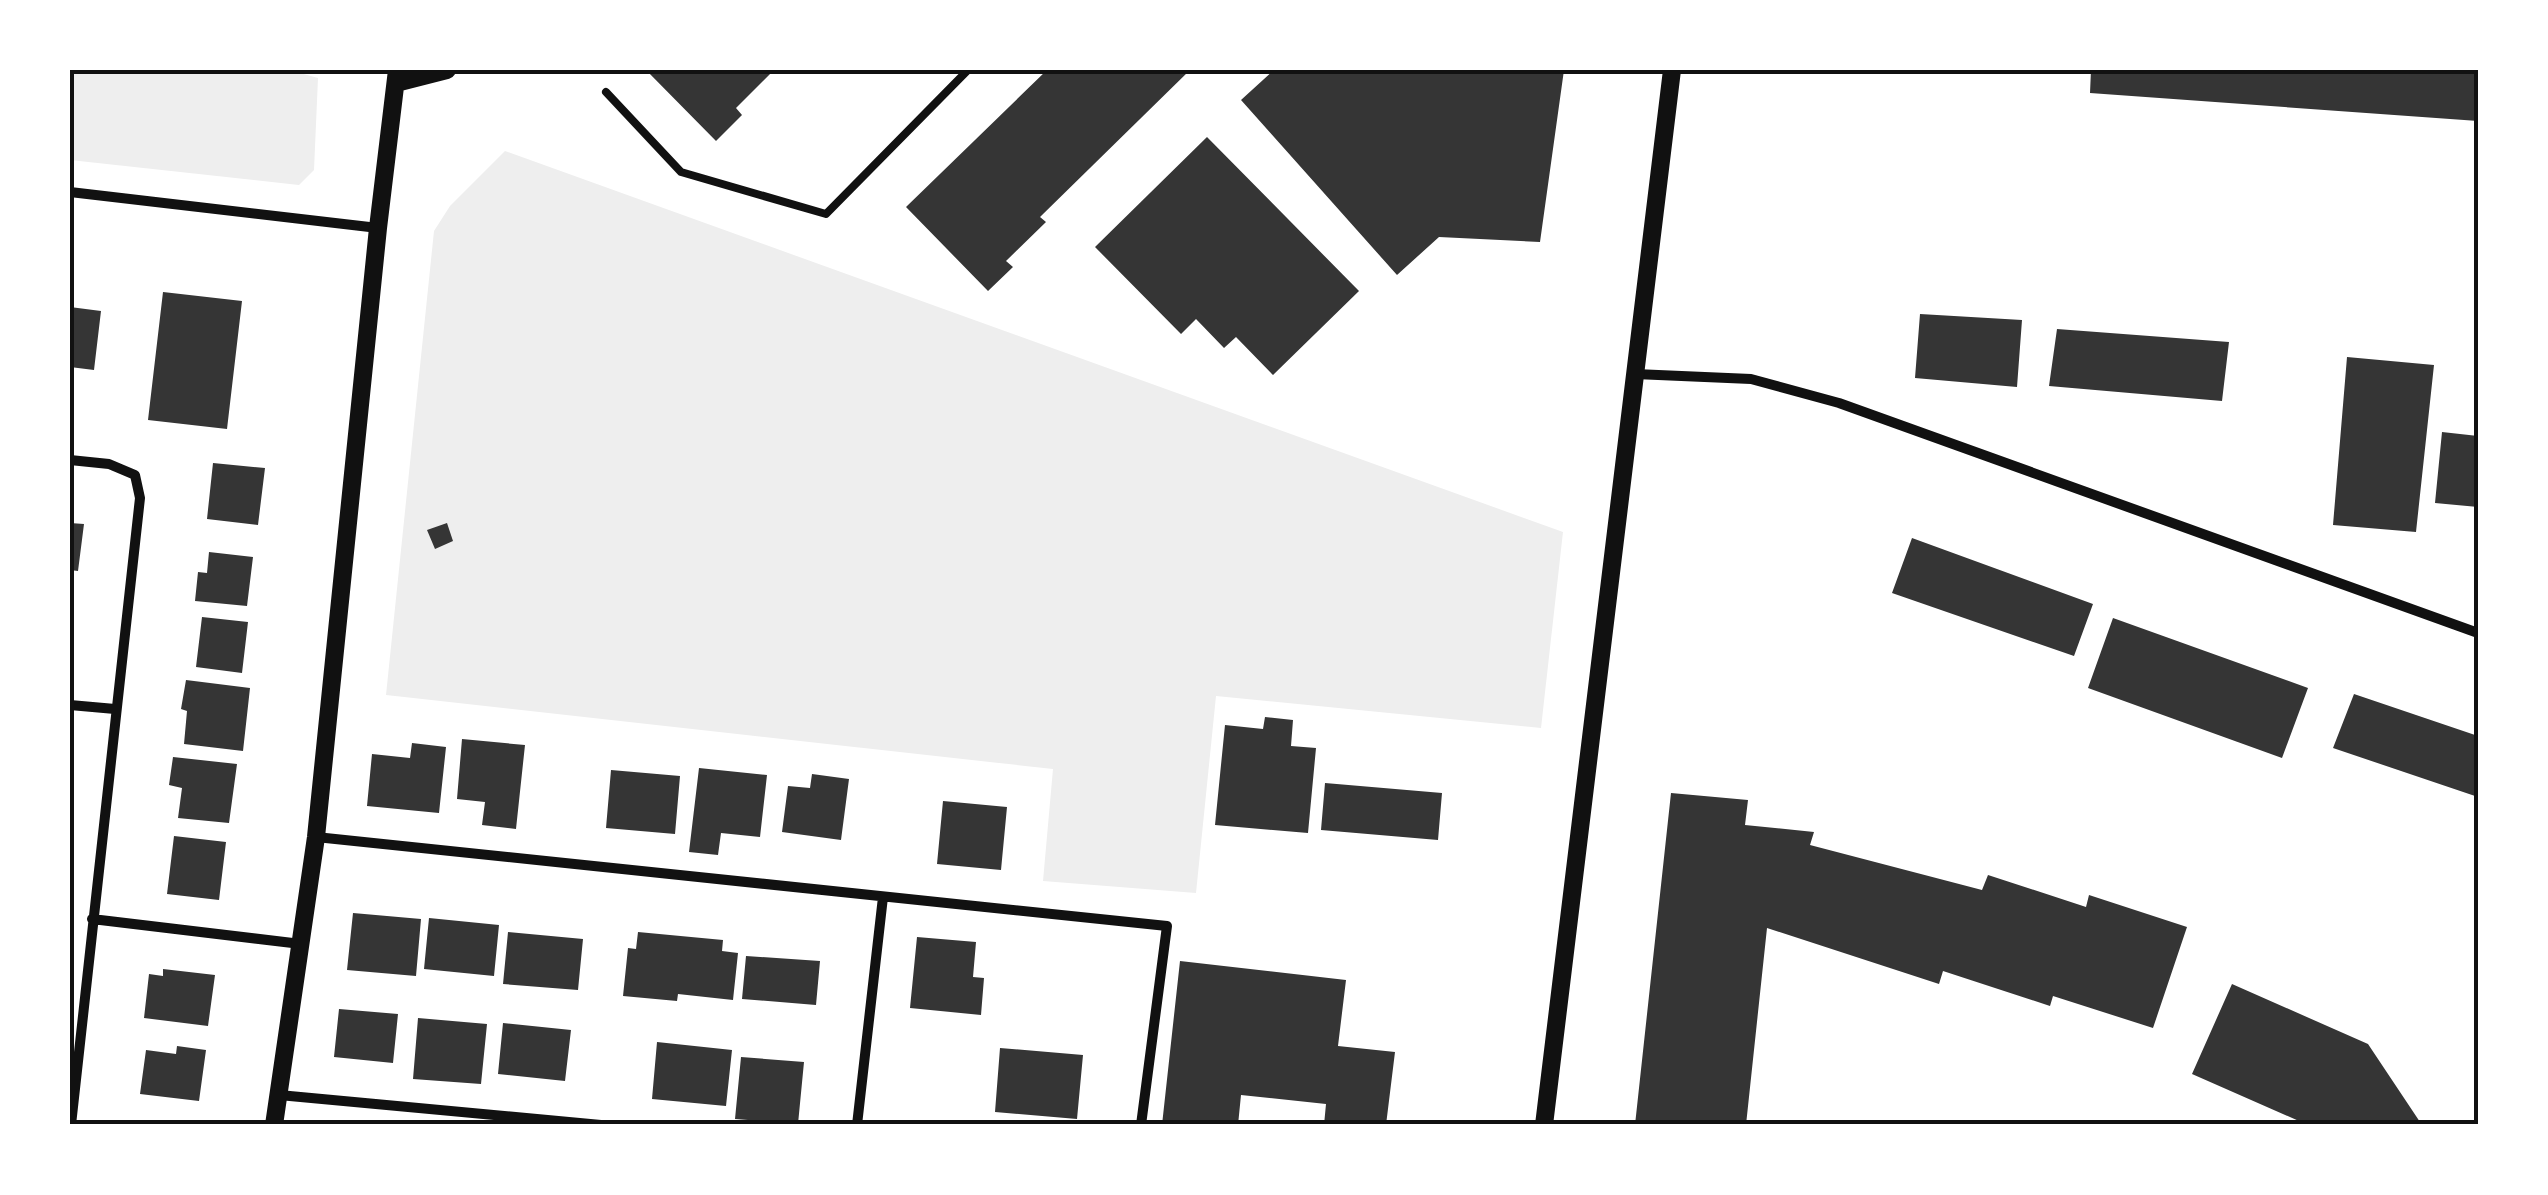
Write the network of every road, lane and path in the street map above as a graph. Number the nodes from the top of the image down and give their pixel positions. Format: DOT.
graph roads {
  1 [pos="448,70"];
  2 [pos="968,70"];
  3 [pos="1672,70"];
  4 [pos="397,76"];
  5 [pos="606,92"];
  6 [pos="70,192"];
  7 [pos="378,228"];
  8 [pos="1636,374"];
  9 [pos="70,460"];
  10 [pos="2478,633"];
  11 [pos="70,704"];
  12 [pos="114,709"];
  13 [pos="316,837"];
  14 [pos="883,896"];
  15 [pos="92,919"];
  16 [pos="301,944"];
  17 [pos="279,1095"];
  18 [pos="70,1125"];
  19 [pos="274,1125"];
  20 [pos="601,1125"];
  21 [pos="856,1125"];
  22 [pos="1142,1125"];
  23 [pos="1544,1125"];
  1 -- 4 [label="street"];
  2 -- 5 [label="lane"];
  3 -- 8 [label="street"];
  4 -- 7 [label="street"];
  6 -- 7 [label="street"];
  7 -- 13 [label="street"];
  8 -- 10 [label="street"];
  8 -- 23 [label="street"];
  9 -- 12 [label="street"];
  11 -- 12 [label="street"];
  12 -- 15 [label="street"];
  13 -- 14 [label="street"];
  13 -- 16 [label="street"];
  14 -- 21 [label="street"];
  14 -- 22 [label="street"];
  15 -- 16 [label="street"];
  15 -- 18 [label="street"];
  16 -- 17 [label="street"];
  17 -- 19 [label="street"];
  17 -- 20 [label="street"];
}
